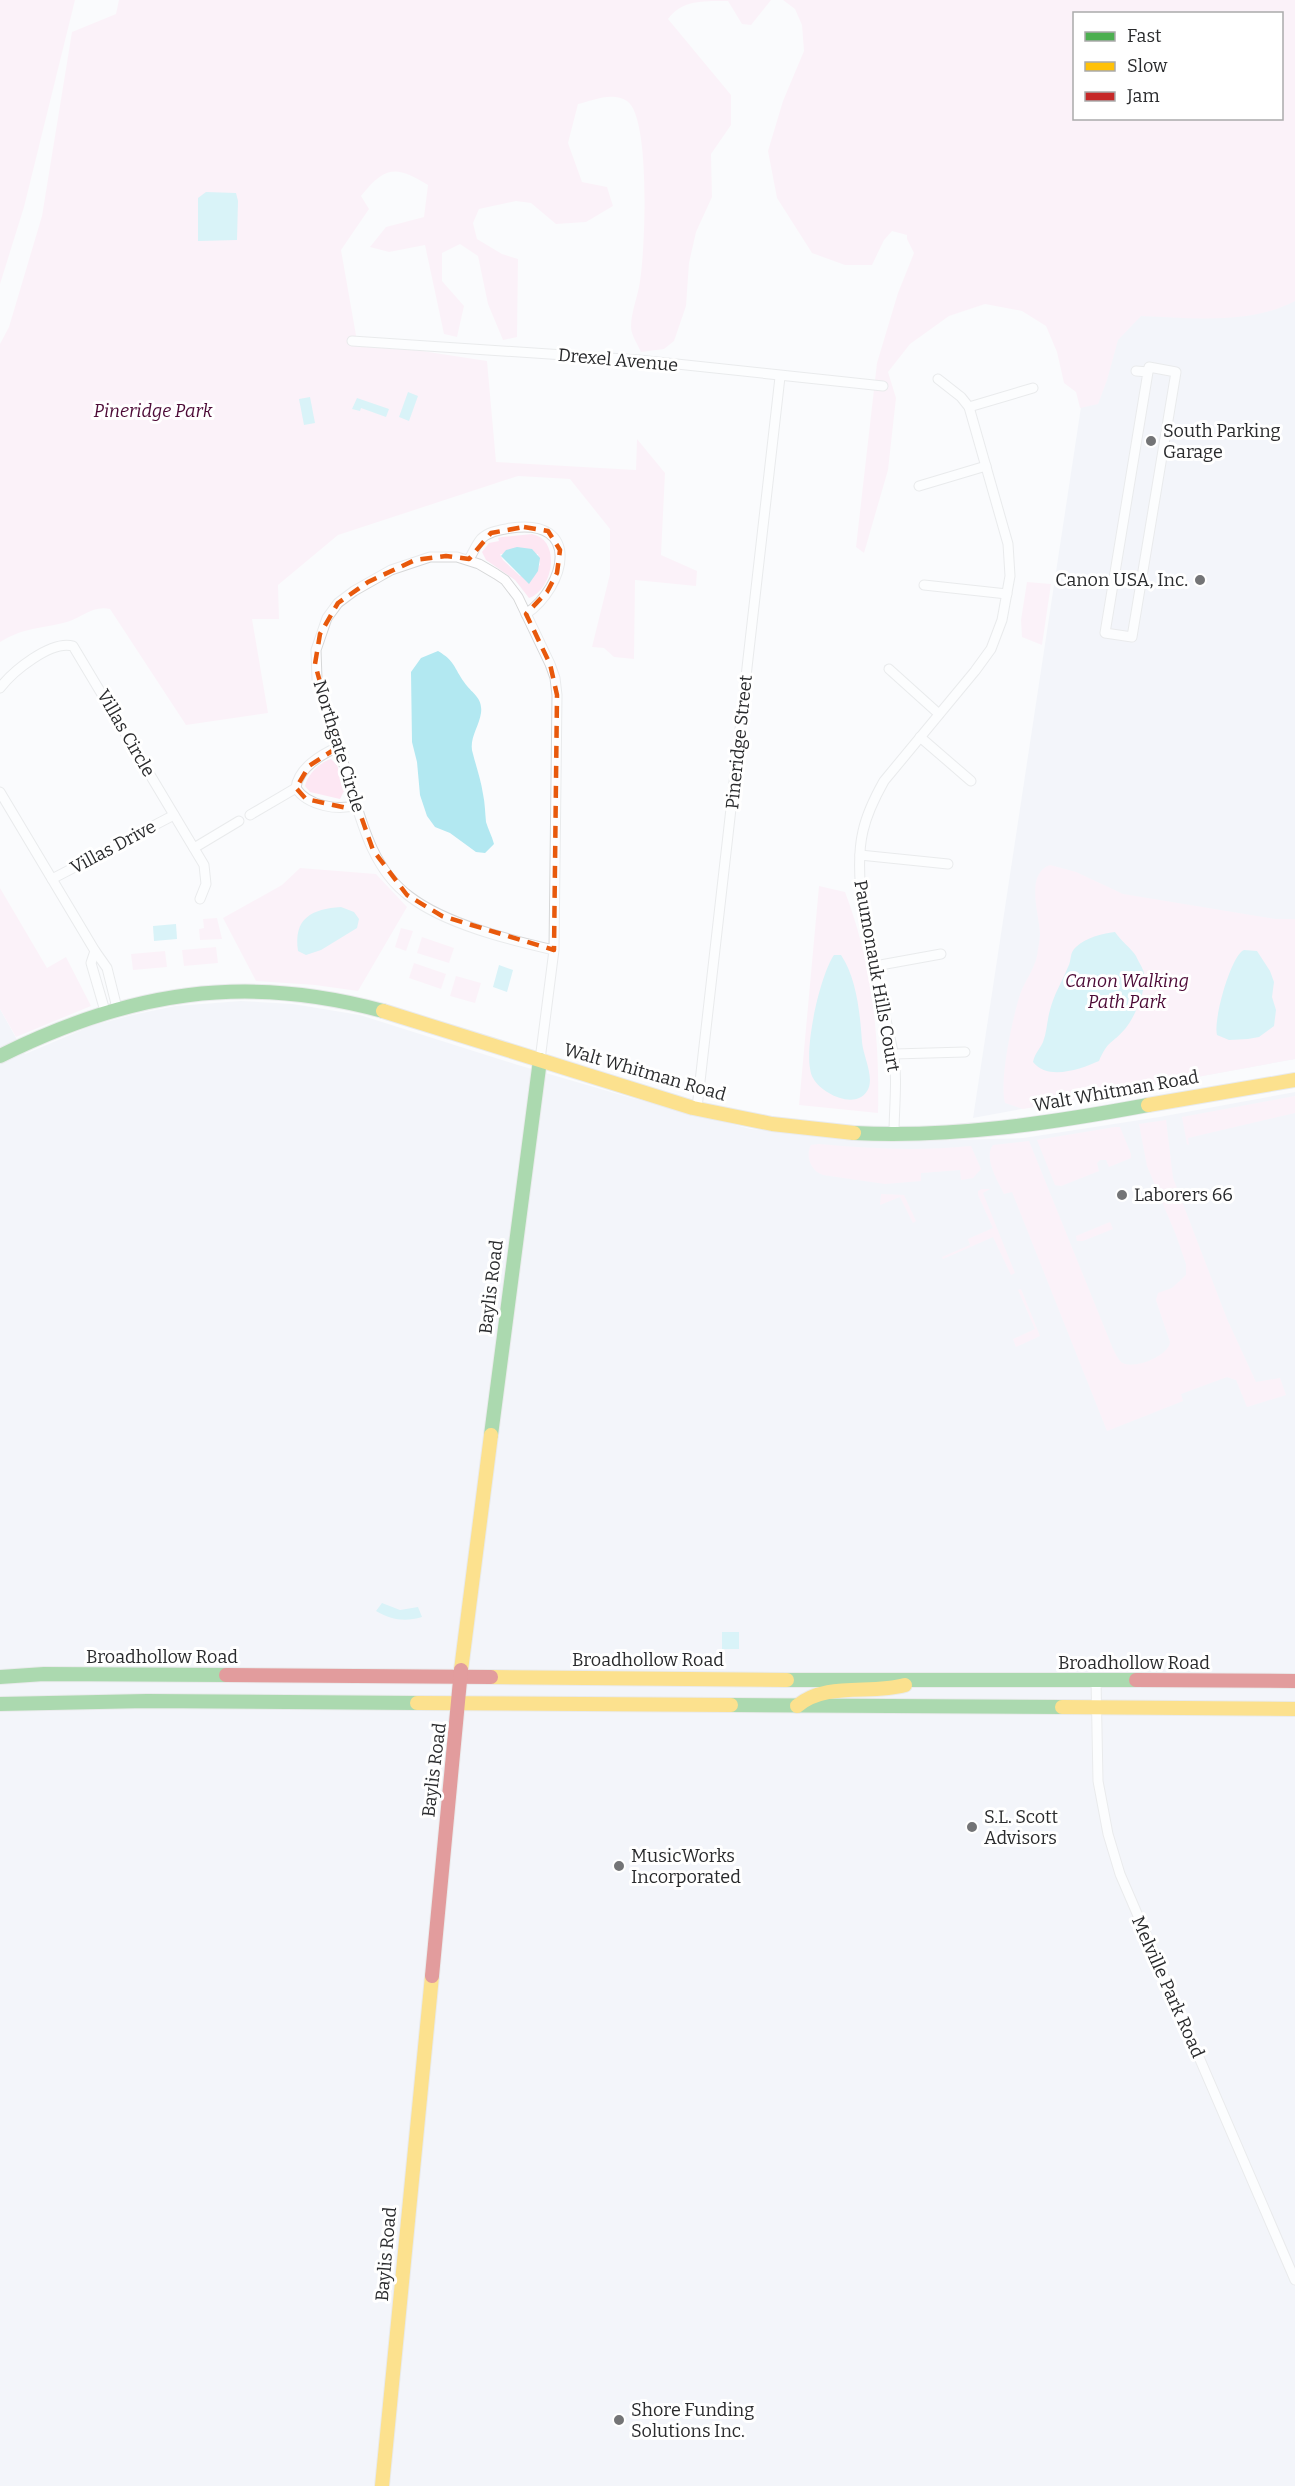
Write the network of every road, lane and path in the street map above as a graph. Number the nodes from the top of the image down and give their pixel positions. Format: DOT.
graph roads {
  1 [pos="352,341"];
  2 [pos="1136,371"];
  3 [pos="1148,372"];
  4 [pos="780,376"];
  5 [pos="938,379"];
  6 [pos="883,387"];
  7 [pos="1033,388"];
  8 [pos="969,407"];
  9 [pos="986,466"];
  10 [pos="919,486"];
  11 [pos="469,559"];
  12 [pos="924,585"];
  13 [pos="1007,594"];
  14 [pos="526,614"];
  15 [pos="889,669"];
  16 [pos="0,688"];
  17 [pos="939,714"];
  18 [pos="920,737"];
  19 [pos="338,747"];
  20 [pos="971,781"];
  21 [pos="296,788"];
  22 [pos="0,792"];
  23 [pos="357,805"];
  24 [pos="174,815"];
  25 [pos="250,815"];
  26 [pos="239,821"];
  27 [pos="194,848"];
  28 [pos="860,855"];
  29 [pos="948,864"];
  30 [pos="52,879"];
  31 [pos="200,899"];
  32 [pos="554,950"];
  33 [pos="941,954"];
  34 [pos="875,966"];
  35 [pos="111,1009"];
  36 [pos="965,1052"];
  37 [pos="894,1054"];
  38 [pos="0,1056"];
  39 [pos="540,1060"];
  40 [pos="1295,1080"];
  41 [pos="697,1107"];
  42 [pos="894,1134"];
  43 [pos="461,1676"];
  44 [pos="0,1677"];
  45 [pos="1096,1679"];
  46 [pos="913,1681"];
  47 [pos="1295,1682"];
  48 [pos="460,1703"];
  49 [pos="0,1704"];
  50 [pos="797,1706"];
  51 [pos="1096,1708"];
  52 [pos="1295,1709"];
  53 [pos="1295,2280"];
  54 [pos="382,2486"];
  1 -- 4 [label="street, Drexel Avenue"];
  2 -- 3 [label="street"];
  3 -- 3 [label="street"];
  4 -- 6 [label="street, Drexel Avenue"];
  4 -- 41 [label="street, Pineridge Street"];
  5 -- 8 [label="street"];
  7 -- 8 [label="street"];
  8 -- 9 [label="street, Paumonauk Hills Court"];
  9 -- 10 [label="street"];
  9 -- 13 [label="street, Paumonauk Hills Court"];
  11 -- 14 [label="street, Northgate Circle"];
  11 -- 14 [label="street"];
  11 -- 19 [label="street, Northgate Circle"];
  12 -- 13 [label="street"];
  13 -- 17 [label="street, Paumonauk Hills Court"];
  14 -- 32 [label="street, Northgate Circle"];
  15 -- 17 [label="street"];
  16 -- 24 [label="street, Villas Circle"];
  17 -- 18 [label="street, Paumonauk Hills Court"];
  18 -- 20 [label="street"];
  18 -- 28 [label="street, Paumonauk Hills Court"];
  19 -- 21 [label="street"];
  19 -- 23 [label="street, Northgate Circle"];
  21 -- 23 [label="street"];
  21 -- 25 [label="street"];
  22 -- 30 [label="street"];
  23 -- 32 [label="street, Northgate Circle"];
  24 -- 27 [label="street, Villas Circle"];
  24 -- 30 [label="street, Villas Drive"];
  26 -- 27 [label="street"];
  27 -- 31 [label="street, Villas Circle"];
  28 -- 29 [label="street"];
  28 -- 34 [label="street, Paumonauk Hills Court"];
  30 -- 35 [label="street"];
  32 -- 39 [label="street, Northgate Circle"];
  33 -- 34 [label="street"];
  34 -- 37 [label="street, Paumonauk Hills Court"];
  35 -- 38 [label="main road, Walt Whitman Road"];
  35 -- 39 [label="main road, Walt Whitman Road"];
  36 -- 37 [label="street"];
  37 -- 42 [label="street, Paumonauk Hills Court"];
  39 -- 41 [label="main road, Walt Whitman Road"];
  39 -- 43 [label="main road, Baylis Road"];
  40 -- 42 [label="main road, Walt Whitman Road"];
  41 -- 42 [label="main road, Walt Whitman Road"];
  43 -- 44 [label="main road, Broadhollow Road"];
  43 -- 46 [label="main road, Broadhollow Road"];
  43 -- 48 [label="main road, Baylis Road"];
  45 -- 46 [label="main road, Broadhollow Road"];
  45 -- 47 [label="main road, Broadhollow Road"];
  45 -- 51 [label="street, Melville Park Road"];
  46 -- 50 [label="main road"];
  48 -- 49 [label="main road"];
  48 -- 50 [label="main road"];
  48 -- 54 [label="main road, Baylis Road"];
  50 -- 51 [label="main road"];
  51 -- 52 [label="main road"];
  51 -- 53 [label="street, Melville Park Road"];
}
